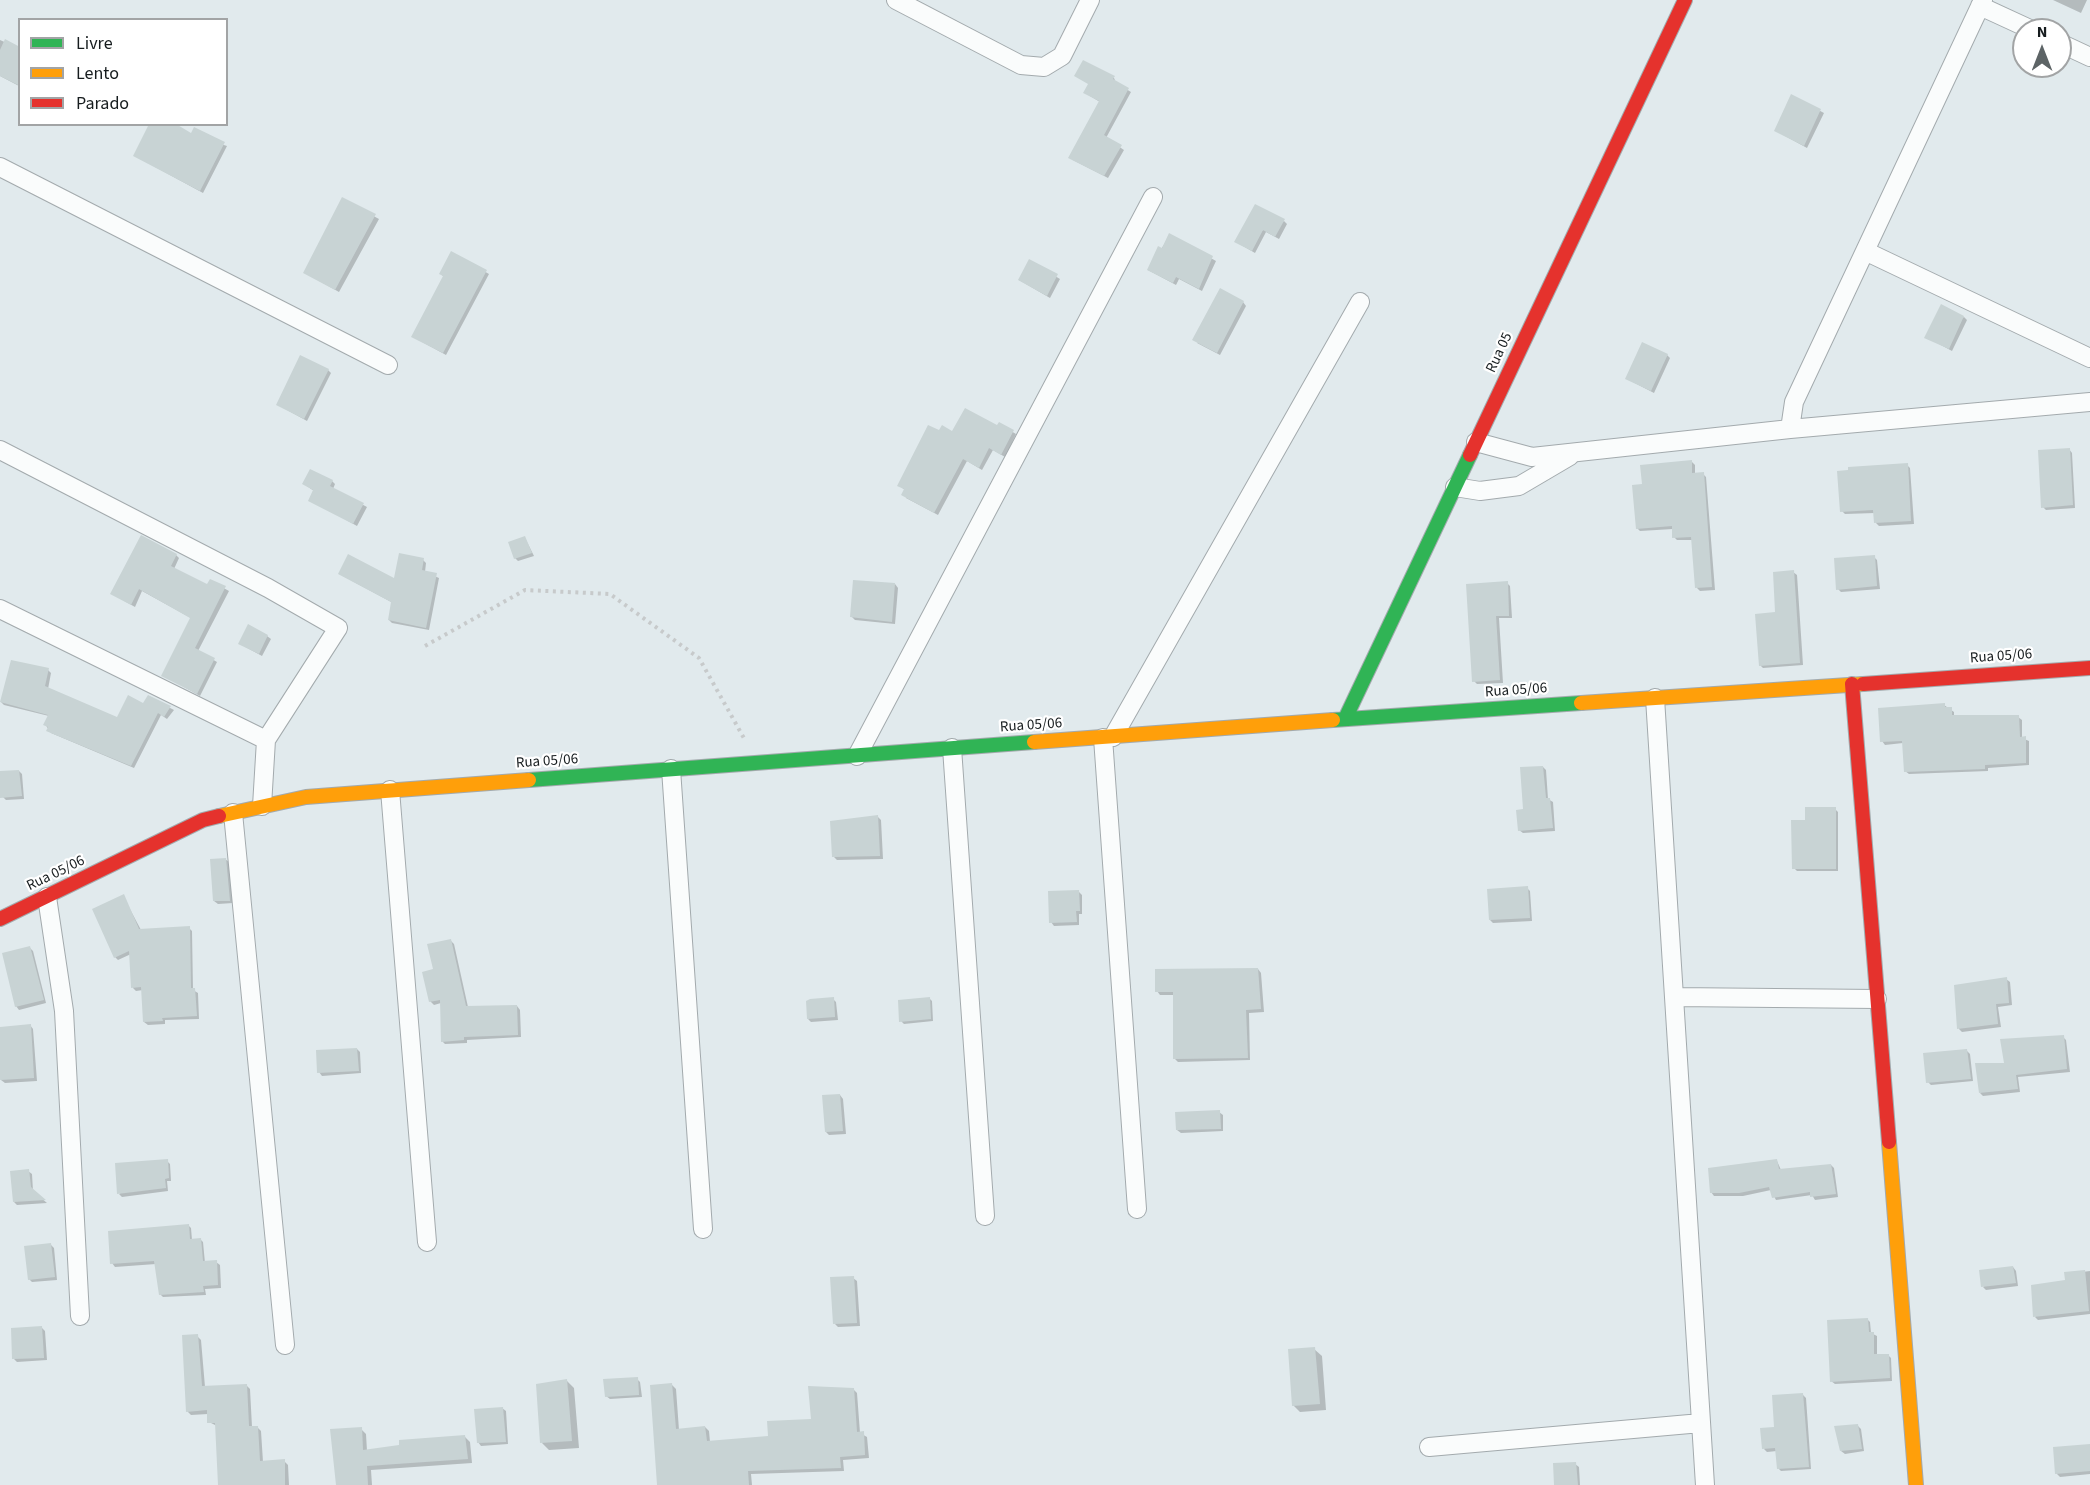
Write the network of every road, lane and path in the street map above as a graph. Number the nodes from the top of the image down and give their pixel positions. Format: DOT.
graph roads {
  1 [pos="896,0"];
  2 [pos="1090,0"];
  3 [pos="1685,0"];
  4 [pos="1982,3"];
  5 [pos="2012,19"];
  6 [pos="2072,49"];
  7 [pos="2090,57"];
  8 [pos="0,166"];
  9 [pos="1153,197"];
  10 [pos="1865,250"];
  11 [pos="1360,302"];
  12 [pos="2090,358"];
  13 [pos="388,364"];
  14 [pos="2090,402"];
  15 [pos="1790,429"];
  16 [pos="1476,442"];
  17 [pos="0,450"];
  18 [pos="1579,452"];
  19 [pos="1455,487"];
  20 [pos="0,609"];
  21 [pos="425,646"];
  22 [pos="2090,668"];
  23 [pos="1852,684"];
  24 [pos="1655,698"];
  25 [pos="1345,719"];
  26 [pos="1108,737"];
  27 [pos="266,740"];
  28 [pos="952,748"];
  29 [pos="857,756"];
  30 [pos="758,763"];
  31 [pos="671,769"];
  32 [pos="390,790"];
  33 [pos="262,806"];
  34 [pos="233,813"];
  35 [pos="46,897"];
  36 [pos="0,919"];
  37 [pos="1674,997"];
  38 [pos="1877,999"];
  39 [pos="1137,1209"];
  40 [pos="985,1216"];
  41 [pos="703,1229"];
  42 [pos="427,1242"];
  43 [pos="80,1316"];
  44 [pos="285,1345"];
  45 [pos="1701,1423"];
  46 [pos="1429,1447"];
  47 [pos="1705,1485"];
  48 [pos="1916,1485"];
  1 -- 2 [label="street"];
  3 -- 16 [label="street, Rua 05"];
  4 -- 5 [label="street"];
  4 -- 10 [label="street"];
  6 -- 7 [label="street"];
  8 -- 13 [label="street"];
  9 -- 29 [label="street"];
  10 -- 12 [label="street"];
  10 -- 15 [label="street"];
  11 -- 26 [label="street"];
  14 -- 15 [label="street"];
  15 -- 18 [label="street"];
  16 -- 18 [label="street"];
  16 -- 19 [label="street, Rua 05"];
  17 -- 27 [label="street"];
  18 -- 19 [label="street"];
  19 -- 25 [label="street, Rua 05"];
  20 -- 27 [label="street"];
  21 -- 30 [label="path"];
  22 -- 23 [label="street, Rua 05/06"];
  23 -- 24 [label="street, Rua 05/06"];
  23 -- 38 [label="street"];
  24 -- 25 [label="street, Rua 05/06"];
  24 -- 37 [label="street"];
  25 -- 26 [label="street, Rua 05/06"];
  26 -- 28 [label="street, Rua 05/06"];
  26 -- 39 [label="street"];
  27 -- 33 [label="street"];
  28 -- 29 [label="street, Rua 05/06"];
  28 -- 40 [label="street"];
  29 -- 30 [label="street, Rua 05/06"];
  30 -- 31 [label="street, Rua 05/06"];
  31 -- 32 [label="street, Rua 05/06"];
  31 -- 41 [label="street"];
  32 -- 33 [label="street, Rua 05/06"];
  32 -- 42 [label="street"];
  33 -- 34 [label="street, Rua 05/06"];
  34 -- 35 [label="street, Rua 05/06"];
  34 -- 44 [label="street"];
  35 -- 36 [label="street, Rua 05/06"];
  35 -- 43 [label="street"];
  37 -- 38 [label="street"];
  37 -- 45 [label="street"];
  38 -- 48 [label="street"];
  45 -- 46 [label="street"];
  45 -- 47 [label="street"];
}
